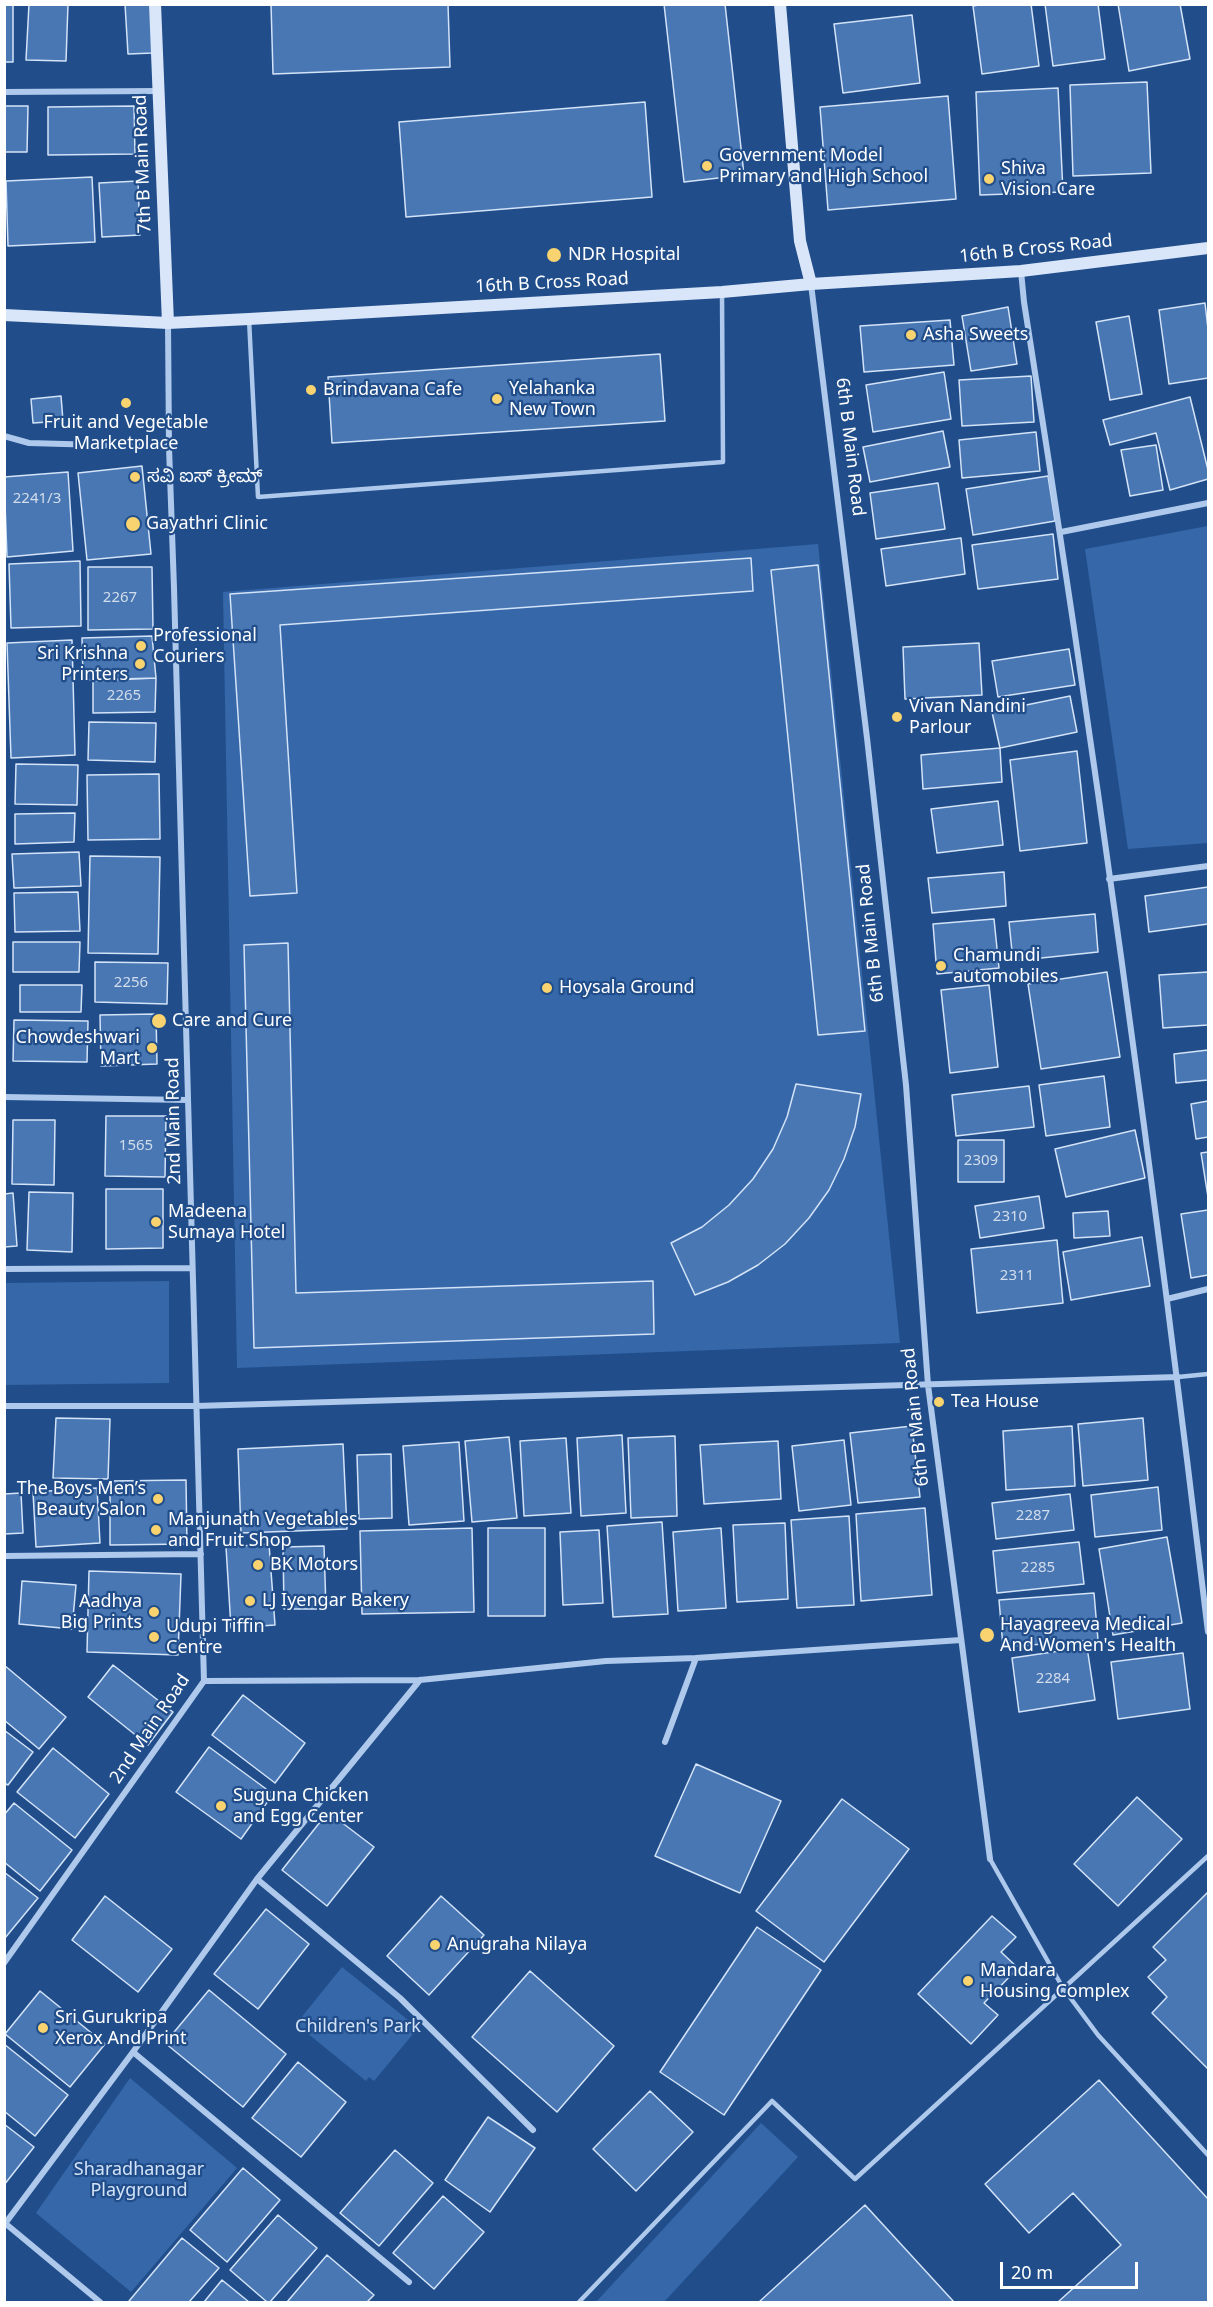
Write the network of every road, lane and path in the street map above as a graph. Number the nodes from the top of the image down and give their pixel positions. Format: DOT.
graph roads {
  1 [pos="155,4"];
  2 [pos="780,4"];
  3 [pos="158,91"];
  4 [pos="4,92"];
  5 [pos="1209,248"];
  6 [pos="1021,271"];
  7 [pos="811,284"];
  8 [pos="722,291"];
  9 [pos="4,315"];
  10 [pos="249,319"];
  11 [pos="168,322"];
  12 [pos="4,436"];
  13 [pos="169,447"];
  14 [pos="1209,503"];
  15 [pos="1061,532"];
  16 [pos="1209,866"];
  17 [pos="1109,879"];
  18 [pos="4,1097"];
  19 [pos="188,1100"];
  20 [pos="192,1268"];
  21 [pos="4,1269"];
  22 [pos="1209,1289"];
  23 [pos="1167,1299"];
  24 [pos="1209,1374"];
  25 [pos="1178,1377"];
  26 [pos="928,1385"];
  27 [pos="4,1406"];
  28 [pos="196,1406"];
  29 [pos="201,1554"];
  30 [pos="4,1556"];
  31 [pos="1209,1632"];
  32 [pos="961,1640"];
  33 [pos="696,1658"];
  34 [pos="420,1680"];
  35 [pos="204,1681"];
  36 [pos="665,1742"];
  37 [pos="1209,1856"];
  38 [pos="990,1859"];
  39 [pos="257,1879"];
  40 [pos="4,1963"];
  41 [pos="1063,1988"];
  42 [pos="133,2052"];
  43 [pos="533,2130"];
  44 [pos="1209,2155"];
  45 [pos="5,2224"];
  46 [pos="409,2282"];
  47 [pos="99,2302"];
  48 [pos="579,2302"];
  1 -- 3 [label="main road, 7th B Main Road"];
  2 -- 7 [label="main road, 6th B Main Road"];
  3 -- 4 [label="street"];
  3 -- 11 [label="main road, 7th B Main Road"];
  5 -- 6 [label="main road, 16th B Cross Road"];
  6 -- 7 [label="main road, 16th B Cross Road"];
  6 -- 15 [label="street"];
  7 -- 8 [label="main road, 16th B Cross Road"];
  7 -- 26 [label="street, 6th B Main Road"];
  8 -- 10 [label="main road, 16th B Cross Road"];
  8 -- 10 [label="lane"];
  9 -- 11 [label="main road, 16th B Cross Road"];
  10 -- 11 [label="main road, 16th B Cross Road"];
  11 -- 13 [label="street, 2nd Main Road"];
  12 -- 13 [label="street"];
  13 -- 19 [label="street, 2nd Main Road"];
  14 -- 15 [label="street"];
  15 -- 17 [label="street"];
  16 -- 17 [label="street"];
  17 -- 23 [label="street"];
  18 -- 19 [label="street"];
  19 -- 20 [label="street, 2nd Main Road"];
  20 -- 21 [label="street"];
  20 -- 28 [label="street, 2nd Main Road"];
  22 -- 23 [label="street"];
  23 -- 25 [label="street"];
  24 -- 25 [label="lane"];
  25 -- 26 [label="street"];
  25 -- 31 [label="street"];
  26 -- 28 [label="street"];
  26 -- 32 [label="street, 6th B Main Road"];
  27 -- 28 [label="street"];
  28 -- 29 [label="street, 2nd Main Road"];
  29 -- 30 [label="street"];
  29 -- 35 [label="street, 2nd Main Road"];
  32 -- 33 [label="street"];
  32 -- 38 [label="street, 6th B Main Road"];
  33 -- 34 [label="street"];
  33 -- 36 [label="street"];
  34 -- 35 [label="street"];
  34 -- 39 [label="street"];
  35 -- 40 [label="street, 2nd Main Road"];
  37 -- 41 [label="lane"];
  38 -- 41 [label="lane"];
  39 -- 42 [label="street"];
  39 -- 43 [label="street"];
  41 -- 44 [label="lane"];
  41 -- 48 [label="lane"];
  42 -- 45 [label="street"];
  42 -- 46 [label="street"];
  45 -- 47 [label="street"];
}
